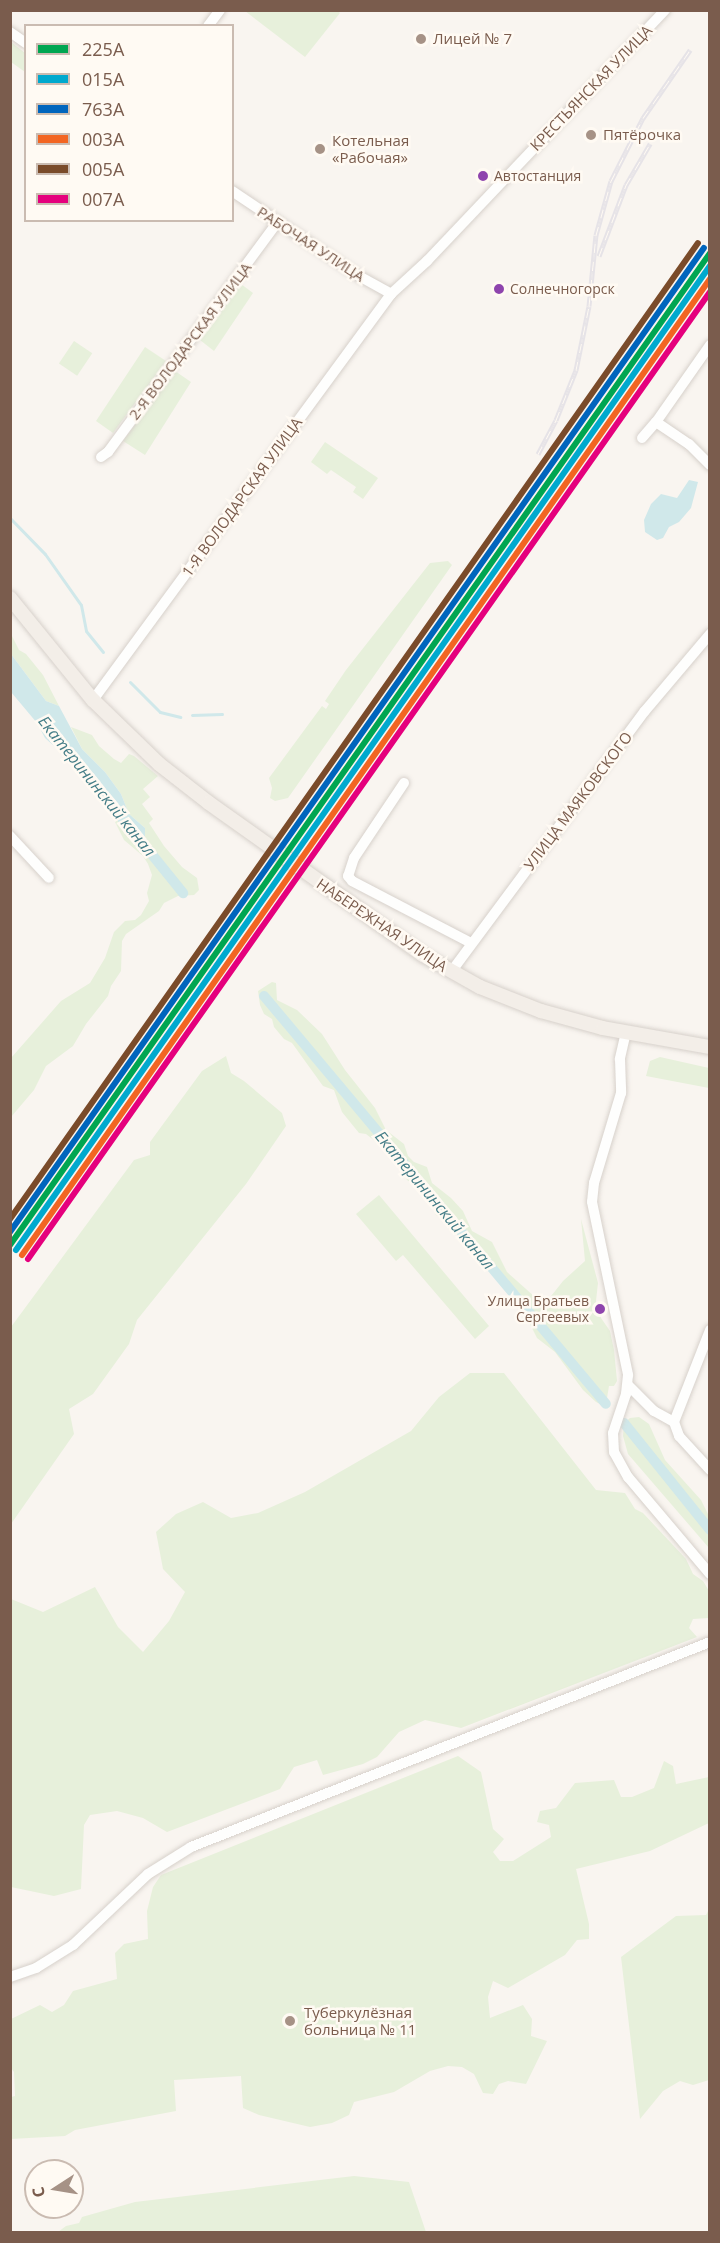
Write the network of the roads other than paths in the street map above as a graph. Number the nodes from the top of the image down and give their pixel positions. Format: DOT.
graph roads {
  1 [pos="220,10"];
  2 [pos="665,10"];
  3 [pos="210,24"];
  4 [pos="10,32"];
  5 [pos="24,42"];
  6 [pos="234,192"];
  7 [pos="278,223"];
  8 [pos="391,294"];
  9 [pos="710,345"];
  10 [pos="656,422"];
  11 [pos="642,438"];
  12 [pos="101,457"];
  13 [pos="710,465"];
  14 [pos="10,598"];
  15 [pos="710,634"];
  16 [pos="93,700"];
  17 [pos="404,783"];
  18 [pos="10,836"];
  19 [pos="49,878"];
  20 [pos="471,943"];
  21 [pos="452,972"];
  22 [pos="626,1032"];
  23 [pos="710,1047"];
  24 [pos="710,1330"];
  25 [pos="628,1385"];
  26 [pos="674,1422"];
  27 [pos="710,1470"];
  28 [pos="710,1574"];
  29 [pos="710,1642"];
  30 [pos="10,1977"];
  1 -- 3 [label="street"];
  2 -- 8 [label="street, КРЕСТЬЯНСКАЯ УЛИЦА"];
  4 -- 5 [label="street"];
  6 -- 7 [label="street, РАБОЧАЯ УЛИЦА"];
  7 -- 8 [label="street, РАБОЧАЯ УЛИЦА"];
  7 -- 12 [label="street, 2-Я ВОЛОДАРСКАЯ УЛИЦА"];
  8 -- 16 [label="street, 1-Я ВОЛОДАРСКАЯ УЛИЦА"];
  9 -- 10 [label="street"];
  10 -- 11 [label="street"];
  10 -- 13 [label="street"];
  14 -- 16 [label="main road, НАБЕРЕЖНАЯ УЛИЦА"];
  15 -- 20 [label="street, УЛИЦА МАЯКОВСКОГО"];
  16 -- 21 [label="main road, НАБЕРЕЖНАЯ УЛИЦА"];
  17 -- 20 [label="street"];
  18 -- 19 [label="street"];
  20 -- 21 [label="street, УЛИЦА МАЯКОВСКОГО"];
  21 -- 22 [label="main road, НАБЕРЕЖНАЯ УЛИЦА"];
  22 -- 23 [label="main road, НАБЕРЕЖНАЯ УЛИЦА"];
  22 -- 25 [label="street"];
  24 -- 26 [label="street"];
  25 -- 26 [label="street"];
  25 -- 28 [label="street"];
  26 -- 27 [label="street"];
  29 -- 30 [label="street"];
}
